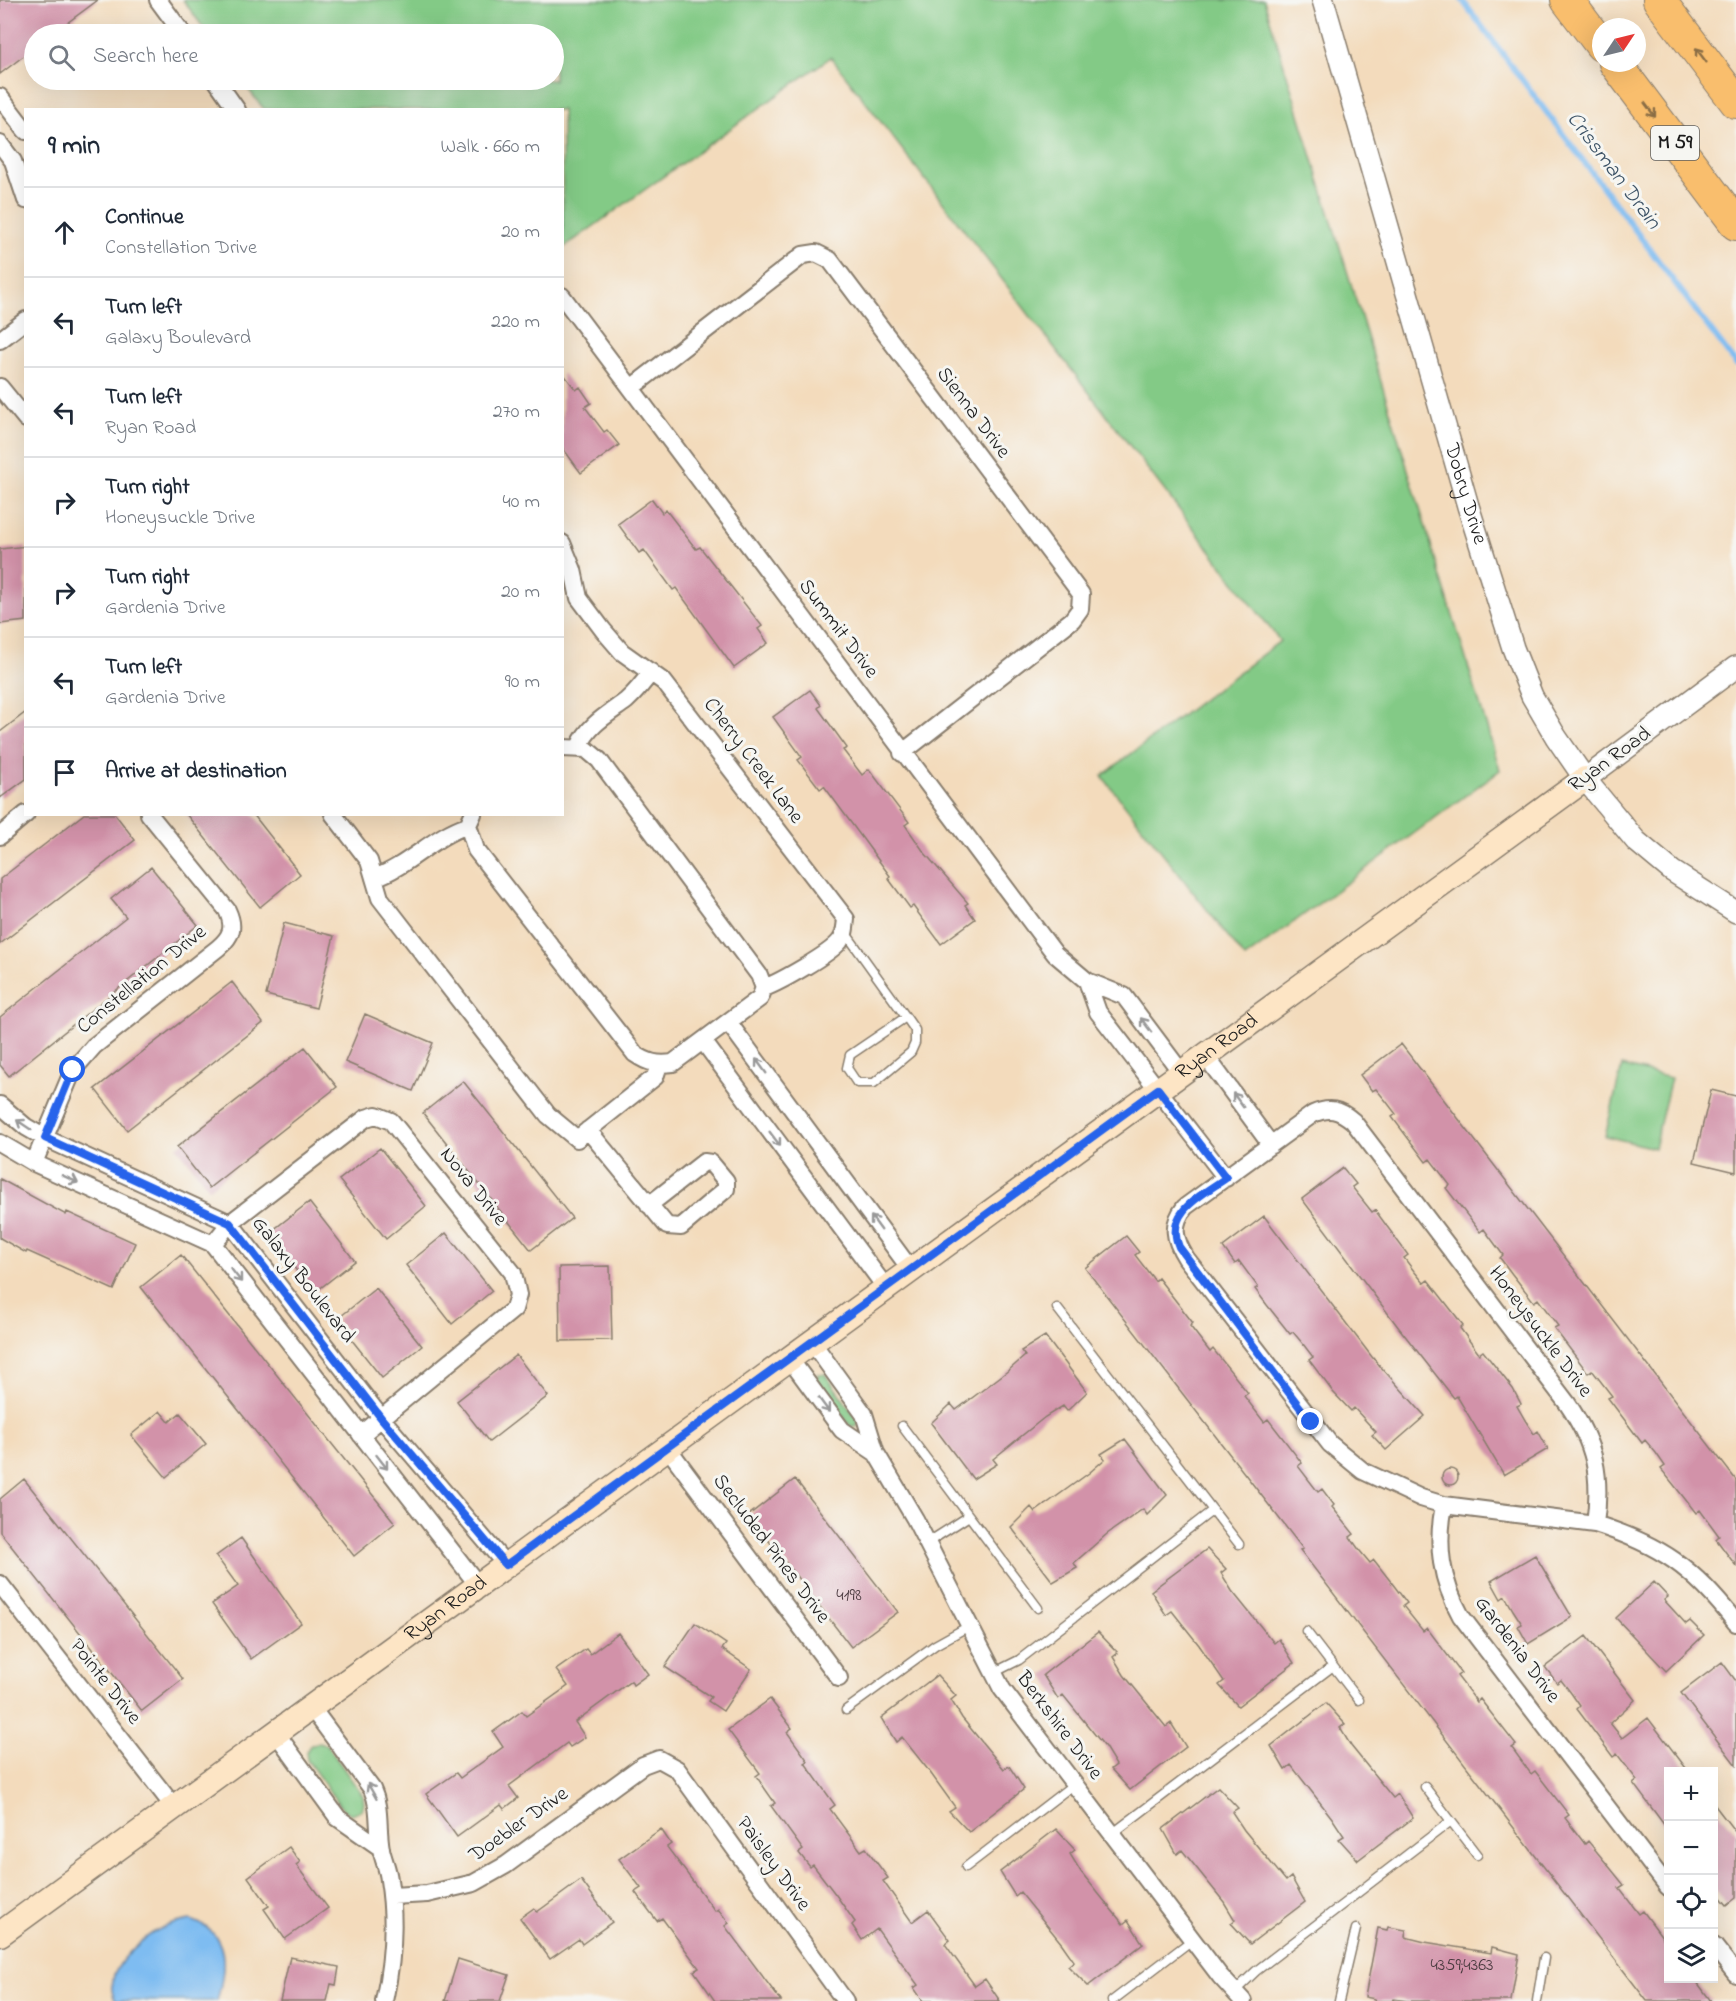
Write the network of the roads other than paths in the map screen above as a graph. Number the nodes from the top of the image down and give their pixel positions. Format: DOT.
graph roads {
  1 [pos="158,0"];
  2 [pos="1323,0"];
  3 [pos="1567,0"];
  4 [pos="1659,0"];
  5 [pos="176,24"];
  6 [pos="1592,33"];
  7 [pos="1622,72"];
  8 [pos="223,90"];
  9 [pos="0,97"];
  10 [pos="1736,102"];
  11 [pos="236,108"];
  12 [pos="24,128"];
  13 [pos="0,144"];
  14 [pos="24,194"];
  15 [pos="1736,224"];
  16 [pos="564,299"];
  17 [pos="24,322"];
  18 [pos="0,340"];
  19 [pos="0,387"];
  20 [pos="631,388"];
  21 [pos="24,417"];
  22 [pos="564,548"];
  23 [pos="1736,667"];
  24 [pos="651,672"];
  25 [pos="571,747"];
  26 [pos="902,753"];
  27 [pos="1585,779"];
  28 [pos="24,816"];
  29 [pos="151,816"];
  30 [pos="335,816"];
  31 [pos="471,820"];
  32 [pos="0,836"];
  33 [pos="374,878"];
  34 [pos="1736,912"];
  35 [pos="845,932"];
  36 [pos="1087,981"];
  37 [pos="764,988"];
  38 [pos="906,1017"];
  39 [pos="728,1022"];
  40 [pos="702,1041"];
  41 [pos="1205,1055"];
  42 [pos="659,1065"];
  43 [pos="1181,1072"];
  44 [pos="1158,1089"];
  45 [pos="0,1105"];
  46 [pos="588,1130"];
  47 [pos="45,1138"];
  48 [pos="0,1143"];
  49 [pos="1271,1145"];
  50 [pos="34,1163"];
  51 [pos="1226,1178"];
  52 [pos="649,1205"];
  53 [pos="230,1223"];
  54 [pos="213,1244"];
  55 [pos="910,1270"];
  56 [pos="886,1288"];
  57 [pos="1057,1308"];
  58 [pos="812,1342"];
  59 [pos="789,1358"];
  60 [pos="382,1419"];
  61 [pos="902,1426"];
  62 [pos="361,1435"];
  63 [pos="667,1447"];
  64 [pos="876,1453"];
  65 [pos="1444,1505"];
  66 [pos="1213,1510"];
  67 [pos="969,1516"];
  68 [pos="1595,1524"];
  69 [pos="927,1543"];
  70 [pos="1239,1544"];
  71 [pos="506,1565"];
  72 [pos="0,1584"];
  73 [pos="478,1585"];
  74 [pos="1038,1608"];
  75 [pos="1736,1623"];
  76 [pos="969,1626"];
  77 [pos="1306,1630"];
  78 [pos="1333,1666"];
  79 [pos="993,1673"];
  80 [pos="839,1678"];
  81 [pos="1359,1700"];
  82 [pos="311,1707"];
  83 [pos="846,1710"];
  84 [pos="276,1733"];
  85 [pos="659,1759"];
  86 [pos="1074,1784"];
  87 [pos="1425,1787"];
  88 [pos="174,1807"];
  89 [pos="1452,1821"];
  90 [pos="1112,1834"];
  91 [pos="381,1848"];
  92 [pos="1478,1855"];
  93 [pos="966,1867"];
  94 [pos="1664,1882"];
  95 [pos="392,1896"];
  96 [pos="1356,1929"];
  97 [pos="0,1934"];
  98 [pos="1192,1940"];
  99 [pos="1718,1952"];
  100 [pos="1544,1958"];
  101 [pos="1736,1974"];
  102 [pos="1238,1996"];
  103 [pos="384,2001"];
  104 [pos="845,2001"];
  105 [pos="1112,2001"];
  106 [pos="1339,2001"];
  107 [pos="1537,2001"];
  1 -- 5 [label="street"];
  2 -- 27 [label="street, Dobry Drive"];
  3 -- 6 [label="highway"];
  10 -- 4 [label="highway, one-way"];
  7 -- 15 [label="highway, M 59, one-way"];
  8 -- 11 [label="street"];
  9 -- 12 [label="street"];
  13 -- 14 [label="street"];
  16 -- 20 [label="street, Summit Drive"];
  17 -- 18 [label="street"];
  19 -- 21 [label="street"];
  20 -- 26 [label="street, Summit Drive"];
  20 -- 26 [label="street, Sienna Drive"];
  22 -- 24 [label="street, Cherry Creek Lane"];
  23 -- 27 [label="street, Ryan Road"];
  24 -- 25 [label="street"];
  24 -- 35 [label="street, Cherry Creek Lane"];
  25 -- 37 [label="street"];
  26 -- 36 [label="street, Summit Drive"];
  27 -- 34 [label="street, Dobry Drive"];
  27 -- 41 [label="main road, Ryan Road"];
  28 -- 32 [label="street"];
  29 -- 47 [label="street, Constellation Drive"];
  30 -- 33 [label="street"];
  31 -- 33 [label="street"];
  31 -- 42 [label="street"];
  33 -- 46 [label="street"];
  35 -- 37 [label="street"];
  35 -- 38 [label="lane"];
  43 -- 36 [label="street, Summit Drive, one-way"];
  36 -- 44 [label="street"];
  37 -- 39 [label="street"];
  38 -- 38 [label="lane"];
  39 -- 40 [label="street"];
  55 -- 39 [label="street, one-way"];
  40 -- 42 [label="street"];
  40 -- 56 [label="street, one-way"];
  41 -- 43 [label="main road, Ryan Road"];
  49 -- 41 [label="street, one-way"];
  42 -- 46 [label="street"];
  43 -- 44 [label="main road, Ryan Road"];
  44 -- 51 [label="street"];
  44 -- 55 [label="main road, Ryan Road"];
  47 -- 45 [label="street, Galaxy Boulevard, one-way"];
  46 -- 52 [label="street"];
  47 -- 50 [label="street, Constellation Drive"];
  47 -- 53 [label="street, Galaxy Boulevard"];
  48 -- 50 [label="street"];
  49 -- 51 [label="street, Honeysuckle Drive"];
  49 -- 68 [label="street, Honeysuckle Drive"];
  50 -- 54 [label="street, one-way"];
  51 -- 65 [label="street"];
  52 -- 52 [label="street"];
  53 -- 54 [label="street, Nova Drive"];
  53 -- 60 [label="street, Galaxy Boulevard"];
  53 -- 60 [label="street, Nova Drive"];
  54 -- 62 [label="street, one-way"];
  55 -- 56 [label="main road, Ryan Road"];
  56 -- 58 [label="main road, Ryan Road"];
  57 -- 66 [label="lane"];
  58 -- 59 [label="main road, Ryan Road"];
  58 -- 64 [label="street, Berkshire Drive"];
  59 -- 63 [label="main road, Ryan Road"];
  59 -- 64 [label="street, Berkshire Drive, one-way"];
  60 -- 62 [label="street, Nova Drive"];
  60 -- 71 [label="street, Galaxy Boulevard"];
  61 -- 67 [label="lane"];
  62 -- 73 [label="street, one-way"];
  63 -- 71 [label="main road, Ryan Road"];
  63 -- 80 [label="street, Secluded Pines Drive"];
  64 -- 69 [label="street, Berkshire Drive"];
  65 -- 68 [label="street"];
  65 -- 94 [label="street, Gardenia Drive"];
  66 -- 70 [label="lane"];
  66 -- 79 [label="lane"];
  67 -- 69 [label="lane"];
  67 -- 74 [label="lane"];
  68 -- 75 [label="street"];
  69 -- 76 [label="street, Berkshire Drive"];
  71 -- 73 [label="main road, Ryan Road"];
  72 -- 88 [label="street, Pointe Drive"];
  73 -- 82 [label="main road, Ryan Road"];
  76 -- 79 [label="street, Berkshire Drive"];
  76 -- 83 [label="lane"];
  77 -- 78 [label="lane"];
  78 -- 81 [label="lane"];
  78 -- 90 [label="lane"];
  79 -- 86 [label="street, Berkshire Drive"];
  82 -- 84 [label="main road, Ryan Road"];
  91 -- 82 [label="street, one-way"];
  84 -- 88 [label="main road, Ryan Road"];
  84 -- 91 [label="street"];
  85 -- 95 [label="street, Doebler Drive"];
  85 -- 104 [label="street, Paisley Drive"];
  86 -- 90 [label="street, Berkshire Drive"];
  86 -- 93 [label="lane"];
  87 -- 89 [label="lane"];
  88 -- 97 [label="main road, Ryan Road"];
  89 -- 92 [label="lane"];
  89 -- 102 [label="lane"];
  90 -- 98 [label="street, Berkshire Drive"];
  91 -- 95 [label="street"];
  95 -- 103 [label="street"];
  96 -- 106 [label="lane"];
  98 -- 102 [label="street, Berkshire Drive"];
  98 -- 105 [label="lane"];
  99 -- 101 [label="street"];
  100 -- 107 [label="lane"];
}
